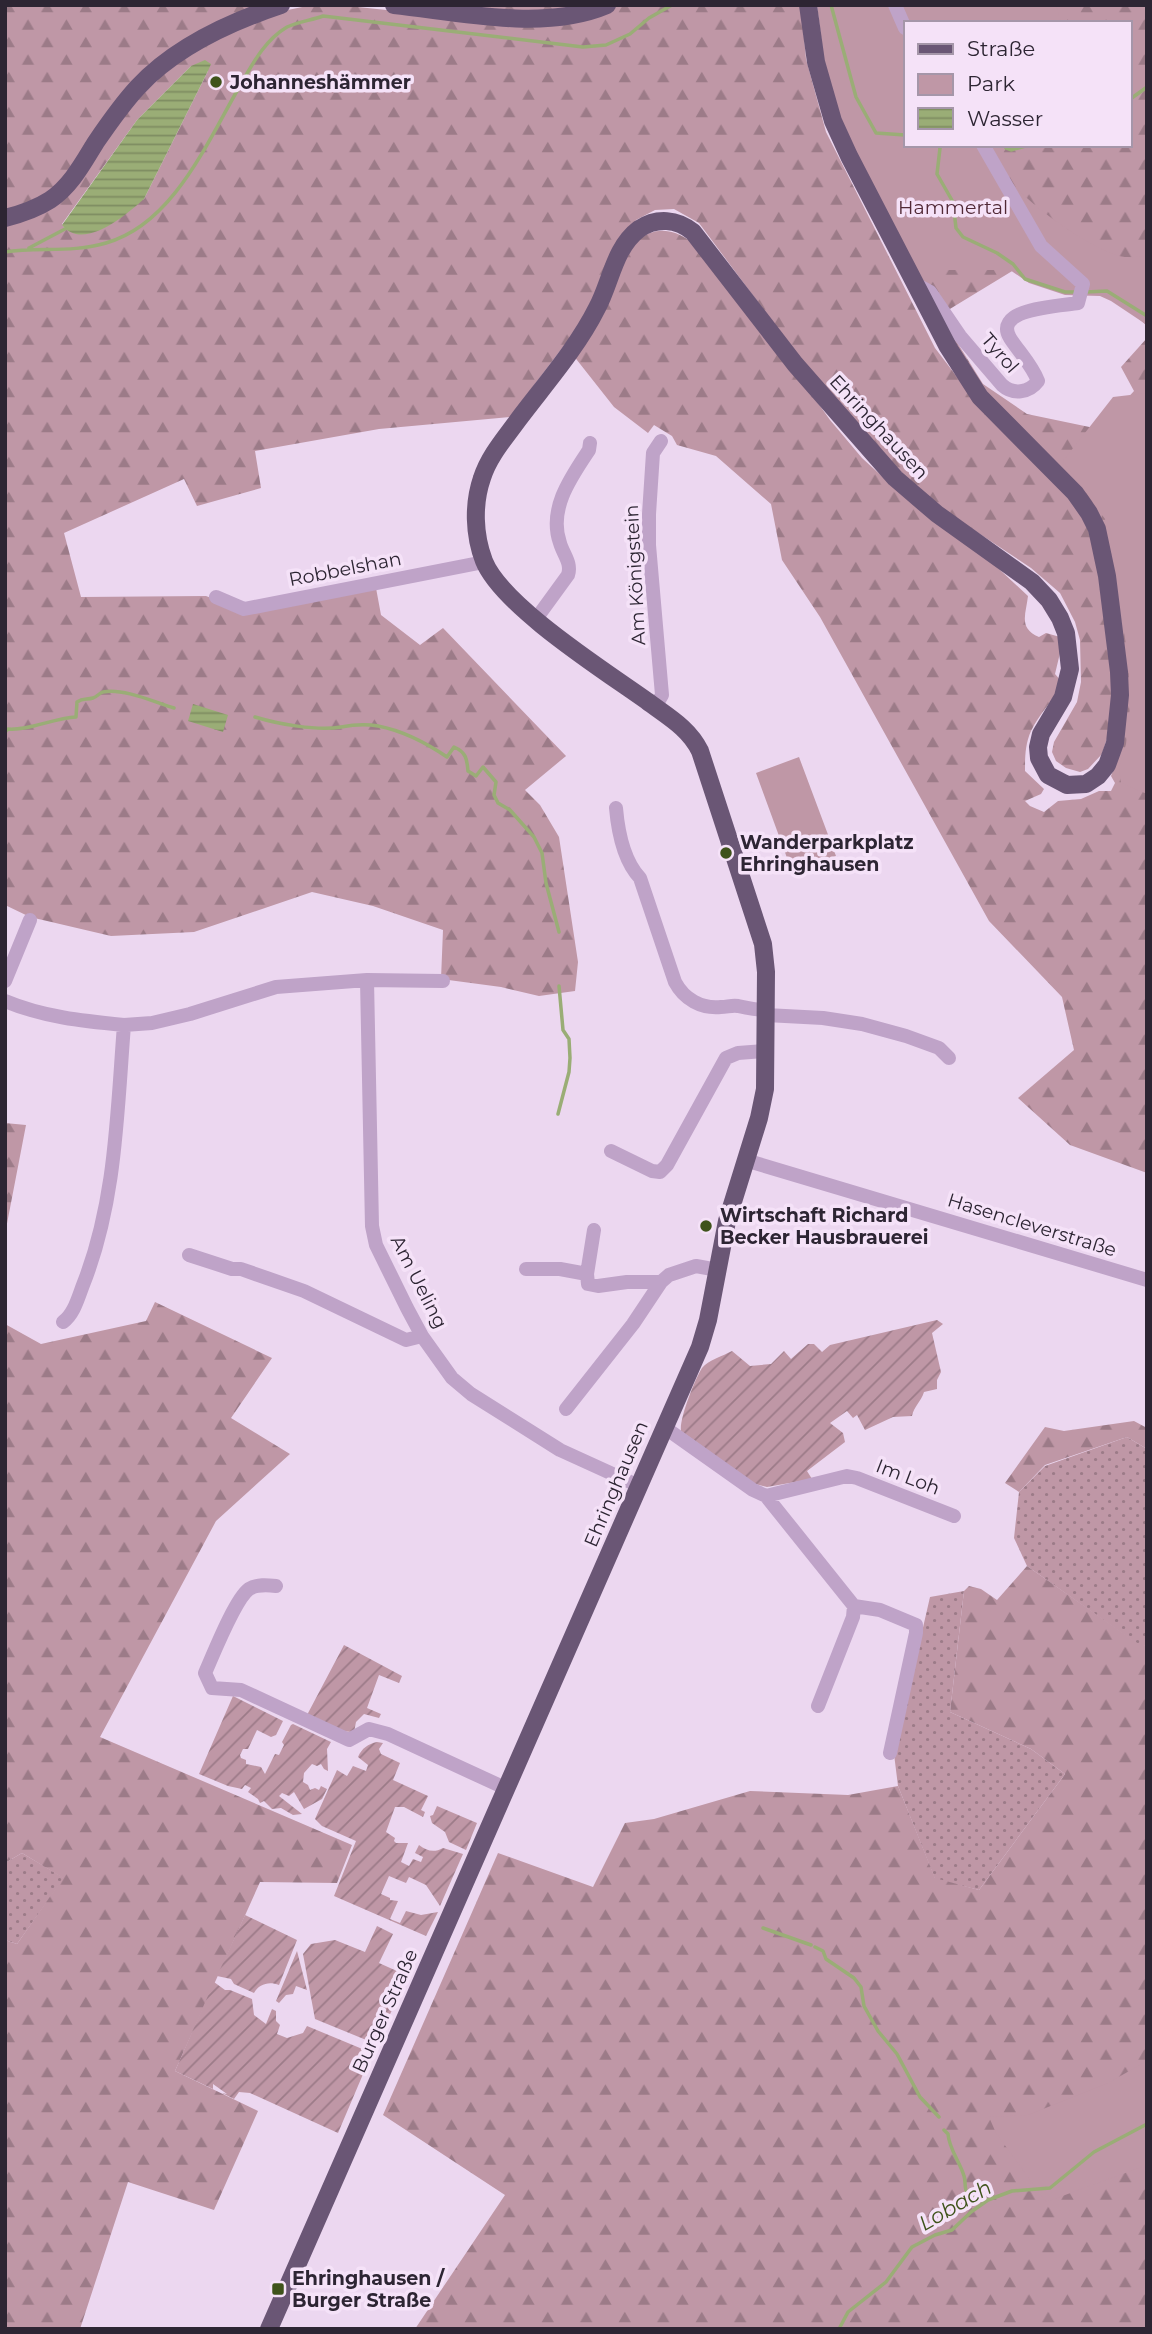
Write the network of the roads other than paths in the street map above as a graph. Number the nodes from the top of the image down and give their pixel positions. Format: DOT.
graph roads {
  1 [pos="281,5"];
  2 [pos="394,5"];
  3 [pos="607,5"];
  4 [pos="808,5"];
  5 [pos="895,5"];
  6 [pos="904,26"];
  7 [pos="984,147"];
  8 [pos="5,218"];
  9 [pos="917,285"];
  10 [pos="661,441"];
  11 [pos="590,443"];
  12 [pos="484,562"];
  13 [pos="216,597"];
  14 [pos="536,619"];
  15 [pos="655,707"];
  16 [pos="616,808"];
  17 [pos="30,920"];
  18 [pos="366,980"];
  19 [pos="5,981"];
  20 [pos="443,981"];
  21 [pos="5,1001"];
  22 [pos="765,1013"];
  23 [pos="124,1025"];
  24 [pos="765,1051"];
  25 [pos="949,1058"];
  26 [pos="611,1151"];
  27 [pos="745,1160"];
  28 [pos="594,1230"];
  29 [pos="189,1255"];
  30 [pos="526,1269"];
  31 [pos="718,1270"];
  32 [pos="587,1274"];
  33 [pos="1147,1280"];
  34 [pos="661,1282"];
  35 [pos="63,1322"];
  36 [pos="422,1336"];
  37 [pos="566,1409"];
  38 [pos="664,1427"];
  39 [pos="639,1486"];
  40 [pos="766,1496"];
  41 [pos="954,1516"];
  42 [pos="276,1586"];
  43 [pos="854,1606"];
  44 [pos="818,1706"];
  45 [pos="541,1711"];
  46 [pos="890,1753"];
  47 [pos="505,1788"];
  48 [pos="269,2329"];
  1 -- 8 [label="main road"];
  2 -- 3 [label="main road"];
  4 -- 9 [label="main road, Ehringhausen"];
  5 -- 6 [label="street"];
  7 -- 9 [label="street, Tyrol"];
  9 -- 12 [label="main road, Ehringhausen"];
  10 -- 15 [label="street, Am Königstein"];
  11 -- 14 [label="street"];
  12 -- 13 [label="street, Robbelshan"];
  12 -- 14 [label="main road, Ehringhausen"];
  14 -- 15 [label="main road, Ehringhausen"];
  15 -- 22 [label="main road, Ehringhausen"];
  16 -- 22 [label="street"];
  17 -- 19 [label="street"];
  18 -- 20 [label="street"];
  18 -- 23 [label="street"];
  18 -- 36 [label="street, Am Ueling"];
  21 -- 23 [label="street"];
  22 -- 24 [label="main road, Ehringhausen"];
  22 -- 25 [label="street"];
  23 -- 35 [label="street"];
  24 -- 26 [label="street"];
  24 -- 27 [label="main road, Ehringhausen"];
  27 -- 31 [label="main road, Ehringhausen"];
  27 -- 33 [label="street, Hasencleverstraße"];
  28 -- 32 [label="street"];
  29 -- 36 [label="street"];
  30 -- 32 [label="street"];
  31 -- 34 [label="street"];
  31 -- 38 [label="main road, Ehringhausen"];
  32 -- 34 [label="street"];
  34 -- 37 [label="street"];
  36 -- 39 [label="street, Am Ueling"];
  38 -- 39 [label="main road, Ehringhausen"];
  38 -- 40 [label="street"];
  39 -- 45 [label="main road, Ehringhausen"];
  40 -- 41 [label="street, Im Loh"];
  40 -- 43 [label="street"];
  42 -- 47 [label="street"];
  43 -- 44 [label="street"];
  43 -- 46 [label="street"];
  45 -- 47 [label="main road, Burger Straße"];
  47 -- 48 [label="main road, Burger Straße"];
}
